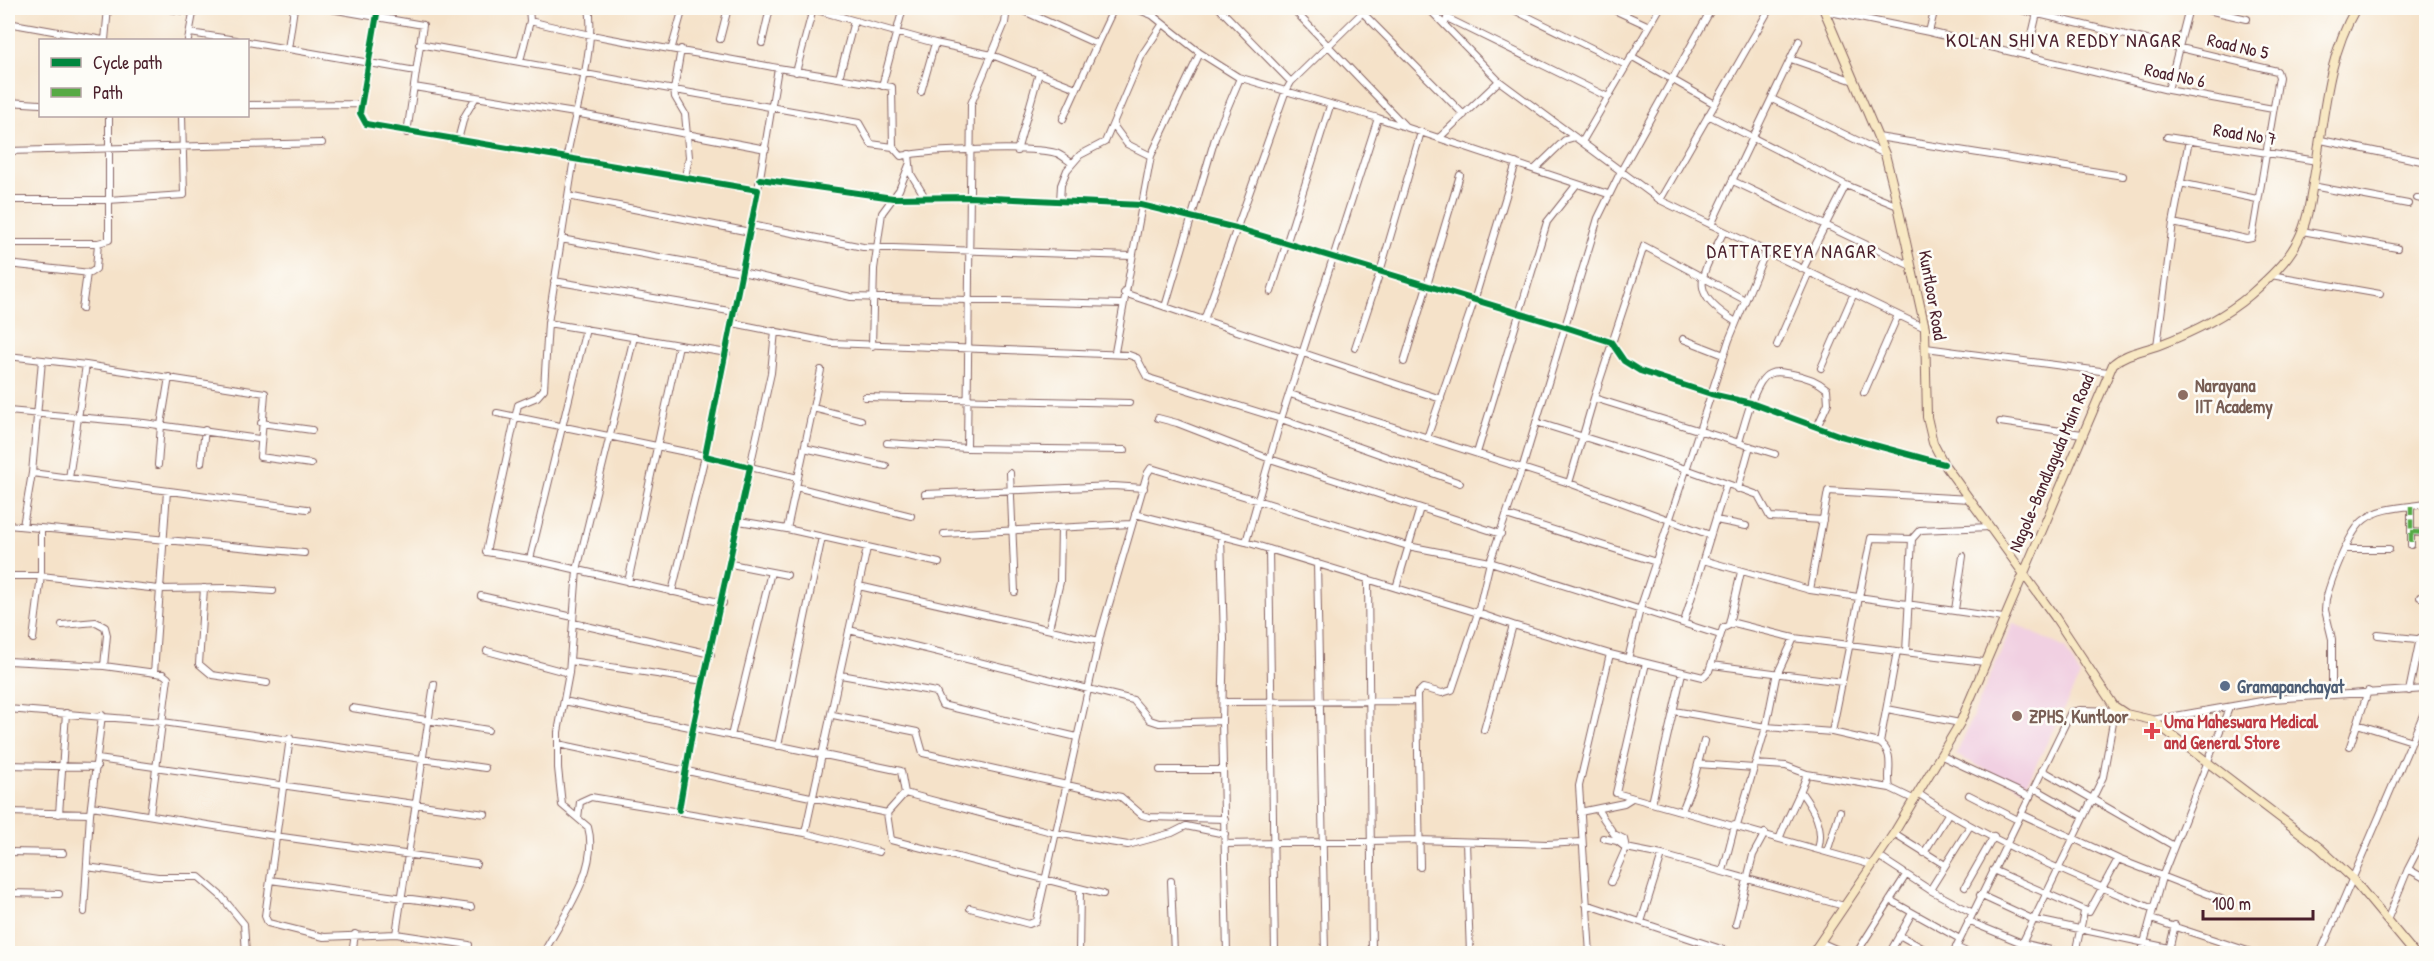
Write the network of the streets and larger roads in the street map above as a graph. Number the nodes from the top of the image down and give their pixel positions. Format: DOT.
graph roads {
  1 [pos="108,8"];
  2 [pos="162,8"];
  3 [pos="294,8"];
  4 [pos="325,8"];
  5 [pos="378,8"];
  6 [pos="529,8"];
  7 [pos="589,8"];
  8 [pos="683,8"];
  9 [pos="728,8"];
  10 [pos="770,8"];
  11 [pos="811,8"];
  12 [pos="903,8"];
  13 [pos="1007,8"];
  14 [pos="1017,8"];
  15 [pos="1114,8"];
  16 [pos="1134,8"];
  17 [pos="1160,8"];
  18 [pos="1219,8"];
  19 [pos="1292,8"];
  20 [pos="1428,8"];
  21 [pos="1452,8"];
  22 [pos="1510,8"];
  23 [pos="1610,8"];
  24 [pos="1659,8"];
  25 [pos="1712,8"];
  26 [pos="1770,8"];
  27 [pos="1856,8"];
  28 [pos="1935,8"];
  29 [pos="2013,8"];
  30 [pos="2189,8"];
  31 [pos="2199,8"];
  32 [pos="2356,8"];
  33 [pos="1362,9"];
  34 [pos="1824,9"];
  35 [pos="194,10"];
  36 [pos="2224,10"];
  37 [pos="2037,13"];
  38 [pos="1152,15"];
  39 [pos="376,16"];
  40 [pos="1853,16"];
  41 [pos="2247,19"];
  42 [pos="530,21"];
  43 [pos="854,21"];
  44 [pos="1446,21"];
  45 [pos="8,23"];
  46 [pos="1162,25"];
  47 [pos="1649,26"];
  48 [pos="896,32"];
  49 [pos="1929,32"];
  50 [pos="190,33"];
  51 [pos="589,36"];
  52 [pos="98,39"];
  53 [pos="104,39"];
  54 [pos="188,39"];
  55 [pos="229,39"];
  56 [pos="720,39"];
  57 [pos="1799,41"];
  58 [pos="249,42"];
  59 [pos="935,43"];
  60 [pos="419,44"];
  61 [pos="762,44"];
  62 [pos="1097,44"];
  63 [pos="1329,44"];
  64 [pos="672,47"];
  65 [pos="2179,47"];
  66 [pos="288,49"];
  67 [pos="681,49"];
  68 [pos="1200,53"];
  69 [pos="992,55"];
  70 [pos="1631,56"];
  71 [pos="2027,56"];
  72 [pos="1791,59"];
  73 [pos="520,61"];
  74 [pos="369,62"];
  75 [pos="1626,65"];
  76 [pos="778,68"];
  77 [pos="416,71"];
  78 [pos="796,72"];
  79 [pos="583,74"];
  80 [pos="1039,74"];
  81 [pos="839,78"];
  82 [pos="1240,78"];
  83 [pos="1672,79"];
  84 [pos="1499,81"];
  85 [pos="1854,81"];
  86 [pos="1291,82"];
  87 [pos="882,86"];
  88 [pos="414,87"];
  89 [pos="1076,88"];
  90 [pos="674,90"];
  91 [pos="2168,90"];
  92 [pos="921,92"];
  93 [pos="1285,93"];
  94 [pos="476,97"];
  95 [pos="1608,98"];
  96 [pos="1772,99"];
  97 [pos="8,102"];
  98 [pos="39,104"];
  99 [pos="362,104"];
  100 [pos="1715,104"];
  101 [pos="249,105"];
  102 [pos="1330,106"];
  103 [pos="772,107"];
  104 [pos="2273,109"];
  105 [pos="575,113"];
  106 [pos="1464,115"];
  107 [pos="1708,116"];
  108 [pos="109,117"];
  109 [pos="182,117"];
  110 [pos="1063,118"];
  111 [pos="1378,118"];
  112 [pos="1113,125"];
  113 [pos="1406,127"];
  114 [pos="1421,132"];
  115 [pos="407,133"];
  116 [pos="687,134"];
  117 [pos="1575,137"];
  118 [pos="1878,137"];
  119 [pos="2167,137"];
  120 [pos="1439,138"];
  121 [pos="458,140"];
  122 [pos="1754,140"];
  123 [pos="2188,140"];
  124 [pos="2321,140"];
  125 [pos="1582,142"];
  126 [pos="322,143"];
  127 [pos="184,146"];
  128 [pos="110,147"];
  129 [pos="893,147"];
  130 [pos="766,149"];
  131 [pos="8,151"];
  132 [pos="971,151"];
  133 [pos="1017,151"];
  134 [pos="2266,153"];
  135 [pos="909,154"];
  136 [pos="1885,154"];
  137 [pos="1151,156"];
  138 [pos="571,157"];
  139 [pos="2317,161"];
  140 [pos="2427,162"];
  141 [pos="1072,163"];
  142 [pos="1516,163"];
  143 [pos="909,165"];
  144 [pos="1534,170"];
  145 [pos="1621,171"];
  146 [pos="1460,175"];
  147 [pos="2122,176"];
  148 [pos="685,177"];
  149 [pos="760,179"];
  150 [pos="1733,181"];
  151 [pos="2180,183"];
  152 [pos="1577,184"];
  153 [pos="1846,185"];
  154 [pos="2312,186"];
  155 [pos="758,190"];
  156 [pos="1608,194"];
  157 [pos="568,196"];
  158 [pos="925,197"];
  159 [pos="970,197"];
  160 [pos="893,198"];
  161 [pos="2417,198"];
  162 [pos="2257,199"];
  163 [pos="8,200"];
  164 [pos="108,200"];
  165 [pos="1660,200"];
  166 [pos="2427,200"];
  167 [pos="1060,201"];
  168 [pos="2408,204"];
  169 [pos="1141,205"];
  170 [pos="1898,206"];
  171 [pos="1191,217"];
  172 [pos="2173,224"];
  173 [pos="751,225"];
  174 [pos="1712,225"];
  175 [pos="1825,225"];
  176 [pos="1236,228"];
  177 [pos="1724,231"];
  178 [pos="2302,231"];
  179 [pos="750,232"];
  180 [pos="561,239"];
  181 [pos="8,243"];
  182 [pos="98,243"];
  183 [pos="1286,243"];
  184 [pos="878,248"];
  185 [pos="2397,248"];
  186 [pos="1766,251"];
  187 [pos="969,252"];
  188 [pos="1132,256"];
  189 [pos="1333,258"];
  190 [pos="8,264"];
  191 [pos="1912,266"];
  192 [pos="1806,271"];
  193 [pos="742,272"];
  194 [pos="1380,272"];
  195 [pos="87,273"];
  196 [pos="2270,275"];
  197 [pos="1701,278"];
  198 [pos="554,281"];
  199 [pos="1426,286"];
  200 [pos="1270,292"];
  201 [pos="1124,293"];
  202 [pos="1854,294"];
  203 [pos="2380,294"];
  204 [pos="874,297"];
  205 [pos="969,300"];
  206 [pos="1745,300"];
  207 [pos="1474,301"];
  208 [pos="1121,304"];
  209 [pos="1165,307"];
  210 [pos="82,309"];
  211 [pos="735,312"];
  212 [pos="1520,314"];
  213 [pos="1898,315"];
  214 [pos="1204,320"];
  215 [pos="1736,322"];
  216 [pos="548,323"];
  217 [pos="733,323"];
  218 [pos="1565,327"];
  219 [pos="1925,328"];
  220 [pos="585,329"];
  221 [pos="775,331"];
  222 [pos="634,337"];
  223 [pos="1683,339"];
  224 [pos="1611,342"];
  225 [pos="679,345"];
  226 [pos="1777,345"];
  227 [pos="872,346"];
  228 [pos="2157,346"];
  229 [pos="968,348"];
  230 [pos="1355,348"];
  231 [pos="1926,348"];
  232 [pos="1115,352"];
  233 [pos="727,353"];
  234 [pos="1303,353"];
  235 [pos="1724,355"];
  236 [pos="8,356"];
  237 [pos="42,360"];
  238 [pos="1404,362"];
  239 [pos="86,365"];
  240 [pos="1821,368"];
  241 [pos="821,370"];
  242 [pos="2108,372"];
  243 [pos="169,377"];
  244 [pos="1864,393"];
  245 [pos="1290,394"];
  246 [pos="1711,394"];
  247 [pos="865,397"];
  248 [pos="1594,398"];
  249 [pos="968,399"];
  250 [pos="1441,399"];
  251 [pos="1129,403"];
  252 [pos="1751,403"];
  253 [pos="813,408"];
  254 [pos="8,411"];
  255 [pos="497,413"];
  256 [pos="37,414"];
  257 [pos="516,417"];
  258 [pos="1158,418"];
  259 [pos="79,419"];
  260 [pos="1281,419"];
  261 [pos="861,420"];
  262 [pos="1536,422"];
  263 [pos="2000,422"];
  264 [pos="261,423"];
  265 [pos="161,425"];
  266 [pos="562,426"];
  267 [pos="1817,427"];
  268 [pos="1699,429"];
  269 [pos="205,430"];
  270 [pos="312,430"];
  271 [pos="2082,434"];
  272 [pos="609,435"];
  273 [pos="1584,437"];
  274 [pos="1427,438"];
  275 [pos="260,439"];
  276 [pos="1739,442"];
  277 [pos="887,443"];
  278 [pos="658,446"];
  279 [pos="1750,446"];
  280 [pos="804,448"];
  281 [pos="967,448"];
  282 [pos="1125,450"];
  283 [pos="1477,453"];
  284 [pos="1774,454"];
  285 [pos="705,456"];
  286 [pos="1270,459"];
  287 [pos="201,463"];
  288 [pos="311,464"];
  289 [pos="1944,464"];
  290 [pos="158,465"];
  291 [pos="885,466"];
  292 [pos="750,467"];
  293 [pos="1522,469"];
  294 [pos="1686,469"];
  295 [pos="32,473"];
  296 [pos="1010,473"];
  297 [pos="69,478"];
  298 [pos="798,478"];
  299 [pos="1460,483"];
  300 [pos="1569,483"];
  301 [pos="1726,485"];
  302 [pos="796,487"];
  303 [pos="1144,488"];
  304 [pos="1738,489"];
  305 [pos="1010,490"];
  306 [pos="167,491"];
  307 [pos="925,494"];
  308 [pos="1971,499"];
  309 [pos="1257,500"];
  310 [pos="2427,504"];
  311 [pos="2411,506"];
  312 [pos="307,508"];
  313 [pos="1420,508"];
  314 [pos="1135,514"];
  315 [pos="1506,515"];
  316 [pos="911,516"];
  317 [pos="1716,520"];
  318 [pos="1822,520"];
  319 [pos="739,521"];
  320 [pos="1671,521"];
  321 [pos="1131,524"];
  322 [pos="8,525"];
  323 [pos="23,526"];
  324 [pos="1746,526"];
  325 [pos="1990,527"];
  326 [pos="1061,528"];
  327 [pos="41,529"];
  328 [pos="787,529"];
  329 [pos="1013,531"];
  330 [pos="2411,532"];
  331 [pos="2427,533"];
  332 [pos="944,534"];
  333 [pos="1501,534"];
  334 [pos="1710,535"];
  335 [pos="1221,536"];
  336 [pos="822,537"];
  337 [pos="1912,540"];
  338 [pos="163,541"];
  339 [pos="1246,542"];
  340 [pos="2411,545"];
  341 [pos="1408,546"];
  342 [pos="867,548"];
  343 [pos="1269,549"];
  344 [pos="2347,549"];
  345 [pos="2389,549"];
  346 [pos="304,553"];
  347 [pos="1963,556"];
  348 [pos="530,559"];
  349 [pos="1703,560"];
  350 [pos="1490,562"];
  351 [pos="1656,562"];
  352 [pos="939,563"];
  353 [pos="1317,563"];
  354 [pos="731,564"];
  355 [pos="577,570"];
  356 [pos="771,572"];
  357 [pos="1741,572"];
  358 [pos="787,575"];
  359 [pos="2022,575"];
  360 [pos="8,576"];
  361 [pos="41,576"];
  362 [pos="1368,581"];
  363 [pos="628,582"];
  364 [pos="859,586"];
  365 [pos="204,588"];
  366 [pos="1396,588"];
  367 [pos="159,589"];
  368 [pos="1810,590"];
  369 [pos="273,591"];
  370 [pos="672,592"];
  371 [pos="1015,592"];
  372 [pos="481,596"];
  373 [pos="1858,596"];
  374 [pos="723,603"];
  375 [pos="1908,605"];
  376 [pos="1640,609"];
  377 [pos="1955,610"];
  378 [pos="1478,613"];
  379 [pos="2003,618"];
  380 [pos="573,620"];
  381 [pos="1684,622"];
  382 [pos="1729,624"];
  383 [pos="62,625"];
  384 [pos="1513,625"];
  385 [pos="1049,628"];
  386 [pos="849,630"];
  387 [pos="1720,635"];
  388 [pos="2378,635"];
  389 [pos="1794,638"];
  390 [pos="33,639"];
  391 [pos="2423,639"];
  392 [pos="1099,641"];
  393 [pos="1849,645"];
  394 [pos="487,651"];
  395 [pos="1897,651"];
  396 [pos="1906,652"];
  397 [pos="711,654"];
  398 [pos="1611,654"];
  399 [pos="1628,659"];
  400 [pos="570,661"];
  401 [pos="8,662"];
  402 [pos="1984,662"];
  403 [pos="1646,663"];
  404 [pos="1712,665"];
  405 [pos="104,666"];
  406 [pos="154,673"];
  407 [pos="569,673"];
  408 [pos="1682,673"];
  409 [pos="1777,673"];
  410 [pos="841,675"];
  411 [pos="704,681"];
  412 [pos="267,682"];
  413 [pos="1842,682"];
  414 [pos="434,684"];
  415 [pos="1088,689"];
  416 [pos="2427,689"];
  417 [pos="2409,691"];
  418 [pos="2368,692"];
  419 [pos="2332,693"];
  420 [pos="564,700"];
  421 [pos="1320,701"];
  422 [pos="1369,701"];
  423 [pos="1417,701"];
  424 [pos="1222,702"];
  425 [pos="1270,702"];
  426 [pos="352,708"];
  427 [pos="2229,708"];
  428 [pos="2427,708"];
  429 [pos="1887,709"];
  430 [pos="8,710"];
  431 [pos="1674,711"];
  432 [pos="2117,711"];
  433 [pos="66,713"];
  434 [pos="102,715"];
  435 [pos="833,715"];
  436 [pos="2424,719"];
  437 [pos="2152,720"];
  438 [pos="430,721"];
  439 [pos="1222,721"];
  440 [pos="163,722"];
  441 [pos="1960,723"];
  442 [pos="2357,724"];
  443 [pos="1766,726"];
  444 [pos="693,728"];
  445 [pos="488,730"];
  446 [pos="1484,730"];
  447 [pos="1833,732"];
  448 [pos="731,736"];
  449 [pos="1077,737"];
  450 [pos="290,738"];
  451 [pos="1704,741"];
  452 [pos="2412,741"];
  453 [pos="1881,743"];
  454 [pos="558,744"];
  455 [pos="778,746"];
  456 [pos="2350,746"];
  457 [pos="824,755"];
  458 [pos="1942,756"];
  459 [pos="423,758"];
  460 [pos="2209,761"];
  461 [pos="97,763"];
  462 [pos="1698,764"];
  463 [pos="8,765"];
  464 [pos="61,765"];
  465 [pos="1755,766"];
  466 [pos="156,767"];
  467 [pos="485,768"];
  468 [pos="686,770"];
  469 [pos="1160,770"];
  470 [pos="1223,770"];
  471 [pos="2042,770"];
  472 [pos="1807,774"];
  473 [pos="283,783"];
  474 [pos="1066,784"];
  475 [pos="1890,788"];
  476 [pos="2034,788"];
  477 [pos="1801,792"];
  478 [pos="905,793"];
  479 [pos="1969,795"];
  480 [pos="815,797"];
  481 [pos="1917,797"];
  482 [pos="2030,797"];
  483 [pos="1632,798"];
  484 [pos="2092,798"];
  485 [pos="1652,802"];
  486 [pos="416,804"];
  487 [pos="92,806"];
  488 [pos="1597,809"];
  489 [pos="679,810"];
  490 [pos="1682,811"];
  491 [pos="1840,811"];
  492 [pos="8,812"];
  493 [pos="1580,812"];
  494 [pos="90,813"];
  495 [pos="886,813"];
  496 [pos="59,814"];
  497 [pos="150,814"];
  498 [pos="485,814"];
  499 [pos="1948,814"];
  500 [pos="2083,816"];
  501 [pos="2019,817"];
  502 [pos="578,818"];
  503 [pos="1165,818"];
  504 [pos="1225,819"];
  505 [pos="1187,826"];
  506 [pos="1736,826"];
  507 [pos="1970,826"];
  508 [pos="805,833"];
  509 [pos="1055,833"];
  510 [pos="1894,833"];
  511 [pos="1225,834"];
  512 [pos="1765,834"];
  513 [pos="2427,834"];
  514 [pos="275,836"];
  515 [pos="1994,836"];
  516 [pos="1780,837"];
  517 [pos="1603,838"];
  518 [pos="2072,838"];
  519 [pos="1418,840"];
  520 [pos="1322,842"];
  521 [pos="1370,842"];
  522 [pos="1582,842"];
  523 [pos="1274,843"];
  524 [pos="1466,843"];
  525 [pos="1226,844"];
  526 [pos="2007,845"];
  527 [pos="2174,846"];
  528 [pos="1626,849"];
  529 [pos="1818,849"];
  530 [pos="8,852"];
  531 [pos="879,852"];
  532 [pos="1827,852"];
  533 [pos="63,853"];
  534 [pos="1924,853"];
  535 [pos="408,854"];
  536 [pos="1662,855"];
  537 [pos="1878,856"];
  538 [pos="2118,859"];
  539 [pos="476,864"];
  540 [pos="1872,865"];
  541 [pos="1945,865"];
  542 [pos="87,867"];
  543 [pos="1420,867"];
  544 [pos="2058,867"];
  545 [pos="2408,869"];
  546 [pos="1993,870"];
  547 [pos="1723,871"];
  548 [pos="1906,875"];
  549 [pos="2162,877"];
  550 [pos="2351,877"];
  551 [pos="1748,878"];
  552 [pos="2427,879"];
  553 [pos="270,880"];
  554 [pos="1044,880"];
  555 [pos="1171,881"];
  556 [pos="1611,882"];
  557 [pos="1965,887"];
  558 [pos="2104,888"];
  559 [pos="1080,889"];
  560 [pos="1930,890"];
  561 [pos="8,893"];
  562 [pos="59,894"];
  563 [pos="1103,894"];
  564 [pos="2044,894"];
  565 [pos="1980,895"];
  566 [pos="402,898"];
  567 [pos="2221,899"];
  568 [pos="1890,900"];
  569 [pos="1586,904"];
  570 [pos="1844,906"];
  571 [pos="471,908"];
  572 [pos="970,908"];
  573 [pos="2153,909"];
  574 [pos="84,912"];
  575 [pos="1971,912"];
  576 [pos="2084,912"];
  577 [pos="1912,913"];
  578 [pos="2388,918"];
  579 [pos="2032,919"];
  580 [pos="2151,919"];
  581 [pos="1968,921"];
  582 [pos="1641,922"];
  583 [pos="1736,924"];
  584 [pos="2175,925"];
  585 [pos="2081,930"];
  586 [pos="355,934"];
  587 [pos="396,934"];
  588 [pos="1899,935"];
  589 [pos="1960,939"];
  590 [pos="1820,942"];
  591 [pos="2022,943"];
  592 [pos="2144,944"];
  593 [pos="469,945"];
  594 [pos="1955,950"];
  595 [pos="2169,951"];
  596 [pos="246,952"];
  597 [pos="2323,952"];
  598 [pos="2415,953"];
  599 [pos="212,954"];
  600 [pos="258,954"];
  601 [pos="352,954"];
  602 [pos="543,954"];
  603 [pos="1079,954"];
  604 [pos="1173,954"];
  605 [pos="1227,954"];
  606 [pos="1275,954"];
  607 [pos="1325,954"];
  608 [pos="1372,954"];
  609 [pos="1470,954"];
  610 [pos="1590,954"];
  611 [pos="1736,954"];
  612 [pos="1812,954"];
  613 [pos="1847,954"];
  614 [pos="1856,954"];
  615 [pos="1889,954"];
  616 [pos="1933,954"];
  617 [pos="1971,954"];
  618 [pos="2017,954"];
  619 [pos="2067,954"];
  620 [pos="2075,954"];
  621 [pos="2141,954"];
  622 [pos="2257,954"];
  1 -- 53 [label="street"];
  2 -- 35 [label="street"];
  3 -- 66 [label="street"];
  4 -- 39 [label="street"];
  5 -- 39 [label="street"];
  6 -- 42 [label="street"];
  7 -- 51 [label="street"];
  8 -- 64 [label="street"];
  9 -- 56 [label="street"];
  10 -- 61 [label="street"];
  11 -- 43 [label="street"];
  11 -- 78 [label="street"];
  12 -- 48 [label="street"];
  13 -- 69 [label="street"];
  14 -- 62 [label="street"];
  15 -- 62 [label="street"];
  16 -- 38 [label="street"];
  17 -- 38 [label="street"];
  18 -- 86 [label="street"];
  19 -- 63 [label="street"];
  20 -- 44 [label="street"];
  21 -- 44 [label="street"];
  22 -- 75 [label="street"];
  23 -- 47 [label="street"];
  24 -- 47 [label="street"];
  25 -- 83 [label="street"];
  26 -- 100 [label="street"];
  27 -- 40 [label="street"];
  28 -- 49 [label="street"];
  29 -- 37 [label="street, Road No 5"];
  30 -- 65 [label="street"];
  31 -- 36 [label="street"];
  32 -- 124 [label="street, Nagole-Bandlaguda Main Road"];
  33 -- 63 [label="street"];
  33 -- 106 [label="street"];
  34 -- 40 [label="street, Road No 6"];
  34 -- 85 [label="street, Kuntloor Road"];
  35 -- 50 [label="street"];
  36 -- 41 [label="street"];
  37 -- 65 [label="street, Road No 5"];
  37 -- 71 [label="street"];
  38 -- 46 [label="street"];
  39 -- 60 [label="street"];
  39 -- 74 [label="street"];
  40 -- 49 [label="street, Road No 6"];
  42 -- 51 [label="street"];
  42 -- 73 [label="street"];
  43 -- 48 [label="street"];
  43 -- 81 [label="street"];
  44 -- 84 [label="street"];
  44 -- 95 [label="street"];
  45 -- 52 [label="street"];
  46 -- 68 [label="street"];
  46 -- 112 [label="street"];
  47 -- 70 [label="street"];
  48 -- 59 [label="street"];
  48 -- 87 [label="street"];
  49 -- 71 [label="street, Road No 6"];
  50 -- 54 [label="street"];
  50 -- 55 [label="street"];
  51 -- 64 [label="street"];
  51 -- 79 [label="street"];
  57 -- 72 [label="street"];
  58 -- 66 [label="street"];
  59 -- 69 [label="street"];
  59 -- 92 [label="street"];
  60 -- 73 [label="street"];
  60 -- 77 [label="street"];
  62 -- 89 [label="street"];
  63 -- 86 [label="street"];
  63 -- 113 [label="street"];
  64 -- 67 [label="street"];
  65 -- 91 [label="street"];
  65 -- 104 [label="street, Road No 5"];
  66 -- 74 [label="street"];
  67 -- 76 [label="street"];
  67 -- 90 [label="street"];
  68 -- 82 [label="street"];
  68 -- 137 [label="street"];
  69 -- 80 [label="street"];
  69 -- 132 [label="street"];
  70 -- 75 [label="street"];
  70 -- 83 [label="street"];
  71 -- 91 [label="street, Road No 6"];
  72 -- 85 [label="street"];
  72 -- 96 [label="street"];
  73 -- 79 [label="street"];
  74 -- 77 [label="street"];
  74 -- 99 [label="street"];
  75 -- 95 [label="street"];
  76 -- 78 [label="street"];
  76 -- 103 [label="street"];
  77 -- 88 [label="street"];
  78 -- 81 [label="street"];
  79 -- 90 [label="street"];
  79 -- 105 [label="street"];
  80 -- 89 [label="street"];
  80 -- 133 [label="street"];
  81 -- 87 [label="street"];
  82 -- 93 [label="street"];
  82 -- 171 [label="street"];
  83 -- 100 [label="street"];
  83 -- 145 [label="street"];
  84 -- 106 [label="street"];
  84 -- 117 [label="street"];
  85 -- 118 [label="street, Kuntloor Road"];
  86 -- 93 [label="street"];
  87 -- 129 [label="street"];
  88 -- 94 [label="street"];
  88 -- 115 [label="street"];
  89 -- 110 [label="street"];
  90 -- 103 [label="street"];
  90 -- 116 [label="street"];
  91 -- 104 [label="street, Road No 6"];
  93 -- 102 [label="street"];
  93 -- 176 [label="street"];
  94 -- 105 [label="street"];
  94 -- 121 [label="street"];
  95 -- 125 [label="street"];
  96 -- 122 [label="street"];
  96 -- 136 [label="street"];
  97 -- 98 [label="street"];
  99 -- 101 [label="street"];
  99 -- 115 [label="street"];
  100 -- 107 [label="street"];
  102 -- 111 [label="street"];
  102 -- 183 [label="street"];
  103 -- 129 [label="street"];
  103 -- 130 [label="street"];
  104 -- 134 [label="street"];
  105 -- 116 [label="street"];
  105 -- 138 [label="street"];
  106 -- 120 [label="street"];
  107 -- 122 [label="street"];
  107 -- 165 [label="street"];
  108 -- 128 [label="street"];
  109 -- 127 [label="street"];
  111 -- 113 [label="street"];
  111 -- 189 [label="street"];
  112 -- 137 [label="street"];
  112 -- 141 [label="street"];
  113 -- 114 [label="street"];
  114 -- 120 [label="street"];
  114 -- 194 [label="street"];
  115 -- 121 [label="street"];
  116 -- 130 [label="street"];
  116 -- 148 [label="street"];
  117 -- 125 [label="street"];
  117 -- 144 [label="street"];
  118 -- 136 [label="street, Kuntloor Road"];
  118 -- 147 [label="street"];
  119 -- 123 [label="street, Road No 7"];
  120 -- 142 [label="street"];
  121 -- 138 [label="street"];
  122 -- 150 [label="street"];
  122 -- 153 [label="street"];
  123 -- 134 [label="street, Road No 7"];
  123 -- 151 [label="street"];
  124 -- 139 [label="street, Nagole-Bandlaguda Main Road"];
  124 -- 140 [label="street"];
  125 -- 145 [label="street"];
  126 -- 127 [label="street"];
  127 -- 128 [label="street"];
  127 -- 164 [label="street"];
  128 -- 131 [label="street"];
  128 -- 164 [label="street"];
  129 -- 135 [label="street"];
  130 -- 149 [label="street"];
  132 -- 133 [label="street"];
  132 -- 135 [label="street"];
  132 -- 159 [label="street"];
  133 -- 141 [label="street"];
  134 -- 139 [label="street, Road No 7"];
  134 -- 162 [label="street"];
  135 -- 143 [label="street"];
  136 -- 170 [label="street, Kuntloor Road"];
  137 -- 169 [label="street"];
  138 -- 148 [label="street"];
  138 -- 157 [label="street"];
  139 -- 154 [label="street, Nagole-Bandlaguda Main Road"];
  141 -- 167 [label="street"];
  142 -- 144 [label="street"];
  142 -- 207 [label="street"];
  143 -- 158 [label="street"];
  143 -- 160 [label="street"];
  144 -- 152 [label="street"];
  145 -- 156 [label="street"];
  145 -- 165 [label="street"];
  146 -- 199 [label="street"];
  148 -- 155 [label="street"];
  149 -- 155 [label="street"];
  149 -- 160 [label="street"];
  150 -- 174 [label="street"];
  150 -- 175 [label="street"];
  151 -- 162 [label="street"];
  151 -- 172 [label="street"];
  152 -- 156 [label="street"];
  152 -- 212 [label="street"];
  153 -- 170 [label="street"];
  153 -- 175 [label="street"];
  154 -- 168 [label="street"];
  154 -- 178 [label="street, Nagole-Bandlaguda Main Road"];
  155 -- 173 [label="street"];
  156 -- 218 [label="street"];
  157 -- 179 [label="street"];
  157 -- 180 [label="street"];
  158 -- 159 [label="street"];
  158 -- 160 [label="street"];
  159 -- 167 [label="street"];
  159 -- 187 [label="street"];
  160 -- 184 [label="street"];
  161 -- 166 [label="street"];
  162 -- 172 [label="street"];
  163 -- 164 [label="street"];
  164 -- 182 [label="street"];
  165 -- 174 [label="street"];
  167 -- 169 [label="street"];
  169 -- 171 [label="street"];
  169 -- 188 [label="street"];
  170 -- 191 [label="street, Kuntloor Road"];
  171 -- 176 [label="street"];
  171 -- 209 [label="street"];
  172 -- 228 [label="street"];
  173 -- 179 [label="street"];
  173 -- 184 [label="street"];
  174 -- 177 [label="street"];
  175 -- 191 [label="street"];
  175 -- 192 [label="street"];
  176 -- 183 [label="street"];
  176 -- 214 [label="street"];
  177 -- 186 [label="street"];
  177 -- 197 [label="street"];
  178 -- 185 [label="street"];
  178 -- 196 [label="street, Nagole-Bandlaguda Main Road"];
  179 -- 193 [label="street"];
  180 -- 193 [label="street"];
  180 -- 198 [label="street"];
  181 -- 182 [label="street"];
  182 -- 195 [label="street"];
  183 -- 189 [label="street"];
  183 -- 200 [label="street"];
  184 -- 187 [label="street"];
  184 -- 204 [label="street"];
  186 -- 192 [label="street"];
  186 -- 206 [label="street"];
  187 -- 188 [label="street"];
  187 -- 205 [label="street"];
  188 -- 201 [label="street"];
  189 -- 194 [label="street"];
  189 -- 234 [label="street"];
  190 -- 195 [label="street"];
  191 -- 219 [label="street, Kuntloor Road"];
  192 -- 202 [label="street"];
  192 -- 226 [label="street"];
  193 -- 204 [label="street"];
  193 -- 211 [label="street"];
  194 -- 199 [label="street"];
  194 -- 230 [label="street"];
  195 -- 210 [label="street"];
  196 -- 203 [label="street"];
  196 -- 228 [label="street, Nagole-Bandlaguda Main Road"];
  197 -- 206 [label="street"];
  197 -- 215 [label="street"];
  197 -- 224 [label="street"];
  198 -- 211 [label="street"];
  198 -- 216 [label="street"];
  199 -- 207 [label="street"];
  199 -- 238 [label="street"];
  201 -- 208 [label="street"];
  201 -- 209 [label="street"];
  202 -- 213 [label="street"];
  202 -- 240 [label="street"];
  204 -- 205 [label="street"];
  204 -- 227 [label="street"];
  205 -- 208 [label="street"];
  205 -- 229 [label="street"];
  206 -- 215 [label="street"];
  207 -- 212 [label="street"];
  207 -- 250 [label="street"];
  208 -- 232 [label="street"];
  209 -- 214 [label="street"];
  211 -- 217 [label="street"];
  212 -- 218 [label="street"];
  212 -- 283 [label="street"];
  213 -- 219 [label="street"];
  213 -- 244 [label="street"];
  214 -- 234 [label="street"];
  215 -- 235 [label="street"];
  216 -- 220 [label="street"];
  216 -- 257 [label="street"];
  217 -- 221 [label="street"];
  217 -- 233 [label="street"];
  218 -- 224 [label="street"];
  218 -- 262 [label="street"];
  219 -- 231 [label="street, Kuntloor Road"];
  220 -- 222 [label="street"];
  220 -- 266 [label="street"];
  221 -- 227 [label="street"];
  221 -- 292 [label="street"];
  222 -- 225 [label="street"];
  222 -- 272 [label="street"];
  223 -- 235 [label="street"];
  224 -- 246 [label="street"];
  224 -- 248 [label="street"];
  225 -- 233 [label="street"];
  225 -- 278 [label="street"];
  227 -- 229 [label="street"];
  228 -- 242 [label="street, Nagole-Bandlaguda Main Road"];
  229 -- 232 [label="street"];
  229 -- 249 [label="street"];
  231 -- 242 [label="street"];
  231 -- 289 [label="street, Kuntloor Road"];
  232 -- 260 [label="street"];
  233 -- 285 [label="street"];
  234 -- 245 [label="street"];
  234 -- 250 [label="street"];
  235 -- 246 [label="street"];
  236 -- 237 [label="street"];
  237 -- 239 [label="street"];
  237 -- 256 [label="street"];
  239 -- 243 [label="street"];
  239 -- 259 [label="street"];
  241 -- 253 [label="street"];
  242 -- 271 [label="street, Nagole-Bandlaguda Main Road"];
  243 -- 264 [label="street"];
  243 -- 265 [label="street"];
  245 -- 260 [label="street"];
  245 -- 274 [label="street"];
  246 -- 252 [label="street"];
  246 -- 268 [label="street"];
  247 -- 249 [label="street"];
  248 -- 268 [label="street"];
  248 -- 273 [label="street"];
  249 -- 251 [label="street"];
  249 -- 281 [label="street"];
  250 -- 274 [label="street"];
  252 -- 267 [label="street"];
  252 -- 267 [label="street"];
  252 -- 276 [label="street"];
  253 -- 261 [label="street"];
  253 -- 280 [label="street"];
  254 -- 256 [label="street"];
  255 -- 257 [label="street"];
  256 -- 259 [label="street"];
  256 -- 295 [label="street"];
  257 -- 266 [label="street"];
  257 -- 348 [label="street"];
  258 -- 286 [label="street"];
  259 -- 265 [label="street"];
  259 -- 297 [label="street"];
  260 -- 286 [label="street"];
  260 -- 299 [label="street"];
  262 -- 273 [label="street"];
  262 -- 293 [label="street"];
  263 -- 271 [label="street"];
  264 -- 270 [label="street"];
  264 -- 275 [label="street"];
  265 -- 269 [label="street"];
  265 -- 290 [label="street"];
  266 -- 272 [label="street"];
  266 -- 348 [label="street"];
  267 -- 289 [label="street"];
  268 -- 276 [label="street"];
  268 -- 294 [label="street"];
  269 -- 275 [label="street"];
  269 -- 287 [label="street"];
  271 -- 359 [label="street, Nagole-Bandlaguda Main Road"];
  272 -- 278 [label="street"];
  272 -- 355 [label="street"];
  273 -- 294 [label="street"];
  273 -- 300 [label="street"];
  274 -- 283 [label="street"];
  275 -- 288 [label="street"];
  276 -- 279 [label="street"];
  277 -- 281 [label="street"];
  278 -- 285 [label="street"];
  278 -- 363 [label="street"];
  279 -- 284 [label="street"];
  279 -- 304 [label="street"];
  280 -- 291 [label="street"];
  280 -- 298 [label="street"];
  281 -- 282 [label="street"];
  283 -- 293 [label="street"];
  285 -- 292 [label="street"];
  285 -- 370 [label="street"];
  286 -- 309 [label="street"];
  286 -- 313 [label="street"];
  289 -- 308 [label="street, Kuntloor Road"];
  292 -- 298 [label="street"];
  292 -- 319 [label="street"];
  293 -- 300 [label="street"];
  293 -- 315 [label="street"];
  294 -- 301 [label="street"];
  294 -- 320 [label="street"];
  295 -- 297 [label="street"];
  295 -- 323 [label="street"];
  296 -- 305 [label="street"];
  297 -- 306 [label="street"];
  298 -- 302 [label="street"];
  300 -- 320 [label="street"];
  301 -- 304 [label="street"];
  301 -- 317 [label="street"];
  302 -- 316 [label="street"];
  302 -- 328 [label="street"];
  303 -- 305 [label="street"];
  303 -- 309 [label="street"];
  303 -- 314 [label="street"];
  304 -- 318 [label="street"];
  305 -- 307 [label="street"];
  305 -- 329 [label="street"];
  306 -- 312 [label="street"];
  306 -- 338 [label="street"];
  308 -- 318 [label="street"];
  308 -- 325 [label="street, Kuntloor Road"];
  309 -- 339 [label="street"];
  309 -- 341 [label="street"];
  310 -- 311 [label="street"];
  311 -- 330 [label="street"];
  311 -- 344 [label="street"];
  313 -- 333 [label="street"];
  313 -- 341 [label="street"];
  314 -- 321 [label="street"];
  314 -- 335 [label="street"];
  315 -- 333 [label="street"];
  315 -- 351 [label="street"];
  317 -- 324 [label="street"];
  317 -- 334 [label="street"];
  318 -- 368 [label="street"];
  319 -- 328 [label="street"];
  319 -- 354 [label="street"];
  320 -- 334 [label="street"];
  320 -- 351 [label="street"];
  321 -- 326 [label="street"];
  321 -- 392 [label="street"];
  322 -- 323 [label="street"];
  323 -- 327 [label="street"];
  325 -- 337 [label="street"];
  325 -- 359 [label="street, Kuntloor Road"];
  326 -- 329 [label="street"];
  326 -- 385 [label="street"];
  327 -- 338 [label="street"];
  327 -- 361 [label="street"];
  328 -- 336 [label="street"];
  329 -- 332 [label="street"];
  329 -- 371 [label="street"];
  330 -- 331 [label="street"];
  330 -- 340 [label="street"];
  333 -- 350 [label="street"];
  334 -- 349 [label="street"];
  335 -- 339 [label="street"];
  335 -- 424 [label="street"];
  336 -- 342 [label="street"];
  336 -- 455 [label="street"];
  337 -- 373 [label="street"];
  337 -- 375 [label="street"];
  338 -- 346 [label="street"];
  338 -- 367 [label="street"];
  339 -- 343 [label="street"];
  341 -- 350 [label="street"];
  341 -- 366 [label="street"];
  342 -- 352 [label="street"];
  342 -- 364 [label="street"];
  343 -- 353 [label="street"];
  343 -- 425 [label="street"];
  344 -- 345 [label="street"];
  344 -- 419 [label="street"];
  347 -- 377 [label="street"];
  348 -- 355 [label="street"];
  349 -- 357 [label="street"];
  349 -- 381 [label="street"];
  350 -- 376 [label="street"];
  350 -- 378 [label="street"];
  351 -- 376 [label="street"];
  353 -- 362 [label="street"];
  353 -- 421 [label="street"];
  354 -- 356 [label="street"];
  354 -- 374 [label="street"];
  355 -- 363 [label="street"];
  355 -- 380 [label="street"];
  356 -- 358 [label="street"];
  356 -- 448 [label="street"];
  357 -- 368 [label="street"];
  357 -- 382 [label="street"];
  359 -- 379 [label="street, Nagole-Bandlaguda Main Road"];
  359 -- 432 [label="street, Kuntloor Road"];
  360 -- 361 [label="street"];
  361 -- 367 [label="street"];
  361 -- 390 [label="street"];
  362 -- 366 [label="street"];
  362 -- 422 [label="street"];
  363 -- 370 [label="street"];
  364 -- 385 [label="street"];
  364 -- 386 [label="street"];
  365 -- 367 [label="street"];
  365 -- 369 [label="street"];
  365 -- 412 [label="street"];
  366 -- 378 [label="street"];
  367 -- 406 [label="street"];
  368 -- 373 [label="street"];
  370 -- 374 [label="street"];
  372 -- 380 [label="street"];
  373 -- 375 [label="street"];
  373 -- 393 [label="street"];
  374 -- 397 [label="street"];
  375 -- 377 [label="street"];
  375 -- 396 [label="street"];
  376 -- 381 [label="street"];
  376 -- 399 [label="street"];
  377 -- 379 [label="street"];
  378 -- 384 [label="street"];
  378 -- 423 [label="street"];
  379 -- 402 [label="street, Nagole-Bandlaguda Main Road"];
  380 -- 397 [label="street"];
  380 -- 400 [label="street"];
  381 -- 387 [label="street"];
  382 -- 387 [label="street"];
  382 -- 389 [label="street"];
  383 -- 405 [label="street"];
  384 -- 398 [label="street"];
  384 -- 446 [label="street"];
  385 -- 392 [label="street"];
  386 -- 410 [label="street"];
  386 -- 415 [label="street"];
  387 -- 404 [label="street"];
  388 -- 391 [label="street"];
  389 -- 393 [label="street"];
  389 -- 409 [label="street"];
  391 -- 417 [label="street"];
  392 -- 415 [label="street"];
  393 -- 395 [label="street"];
  393 -- 413 [label="street"];
  394 -- 407 [label="street"];
  395 -- 396 [label="street"];
  395 -- 429 [label="street"];
  396 -- 402 [label="street"];
  397 -- 411 [label="street"];
  398 -- 399 [label="street"];
  398 -- 493 [label="street"];
  399 -- 403 [label="street"];
  400 -- 407 [label="street"];
  400 -- 411 [label="street"];
  401 -- 405 [label="street"];
  402 -- 441 [label="street, Nagole-Bandlaguda Main Road"];
  403 -- 408 [label="street"];
  403 -- 483 [label="street"];
  404 -- 408 [label="street"];
  404 -- 409 [label="street"];
  405 -- 406 [label="street"];
  406 -- 440 [label="street"];
  407 -- 420 [label="street"];
  408 -- 431 [label="street"];
  409 -- 413 [label="street"];
  409 -- 443 [label="street"];
  410 -- 435 [label="street"];
  410 -- 449 [label="street"];
  411 -- 444 [label="street"];
  413 -- 447 [label="street"];
  414 -- 438 [label="street"];
  415 -- 439 [label="street"];
  415 -- 449 [label="street"];
  416 -- 417 [label="street"];
  417 -- 418 [label="street"];
  418 -- 419 [label="street"];
  418 -- 442 [label="street"];
  419 -- 427 [label="street"];
  420 -- 444 [label="street"];
  420 -- 454 [label="street"];
  421 -- 422 [label="street"];
  421 -- 425 [label="street"];
  421 -- 520 [label="street"];
  422 -- 423 [label="street"];
  422 -- 521 [label="street"];
  423 -- 519 [label="street"];
  424 -- 425 [label="street"];
  424 -- 439 [label="street"];
  425 -- 523 [label="street"];
  426 -- 438 [label="street"];
  427 -- 437 [label="street"];
  427 -- 460 [label="street"];
  428 -- 436 [label="street"];
  429 -- 441 [label="street"];
  429 -- 453 [label="street"];
  430 -- 433 [label="street"];
  431 -- 443 [label="street"];
  431 -- 485 [label="street"];
  432 -- 437 [label="street"];
  432 -- 471 [label="street"];
  432 -- 484 [label="street"];
  433 -- 434 [label="street"];
  433 -- 464 [label="street"];
  434 -- 440 [label="street"];
  434 -- 461 [label="street"];
  435 -- 457 [label="street"];
  435 -- 474 [label="street"];
  436 -- 452 [label="street"];
  437 -- 460 [label="street"];
  438 -- 445 [label="street"];
  438 -- 459 [label="street"];
  439 -- 470 [label="street"];
  440 -- 450 [label="street"];
  440 -- 466 [label="street"];
  441 -- 458 [label="street, Nagole-Bandlaguda Main Road"];
  442 -- 452 [label="street"];
  442 -- 456 [label="street"];
  443 -- 447 [label="street"];
  443 -- 465 [label="street"];
  444 -- 448 [label="street"];
  444 -- 468 [label="street"];
  447 -- 453 [label="street"];
  448 -- 455 [label="street"];
  449 -- 474 [label="street"];
  450 -- 459 [label="street"];
  450 -- 473 [label="street"];
  451 -- 462 [label="street"];
  452 -- 550 [label="street"];
  453 -- 475 [label="street"];
  454 -- 468 [label="street"];
  454 -- 502 [label="street"];
  455 -- 457 [label="street"];
  457 -- 478 [label="street"];
  457 -- 480 [label="street"];
  458 -- 481 [label="street, Nagole-Bandlaguda Main Road"];
  458 -- 482 [label="street"];
  459 -- 467 [label="street"];
  459 -- 486 [label="street"];
  460 -- 527 [label="street"];
  460 -- 550 [label="street"];
  461 -- 464 [label="street"];
  461 -- 466 [label="street"];
  461 -- 487 [label="street"];
  462 -- 465 [label="street"];
  462 -- 490 [label="street"];
  463 -- 464 [label="street"];
  464 -- 496 [label="street"];
  465 -- 472 [label="street"];
  465 -- 506 [label="street"];
  466 -- 473 [label="street"];
  466 -- 497 [label="street"];
  468 -- 480 [label="street"];
  468 -- 489 [label="street"];
  469 -- 470 [label="street"];
  470 -- 504 [label="street"];
  471 -- 476 [label="street"];
  471 -- 484 [label="street"];
  472 -- 475 [label="street"];
  472 -- 477 [label="street"];
  473 -- 486 [label="street"];
  473 -- 514 [label="street"];
  474 -- 503 [label="street"];
  474 -- 509 [label="street"];
  475 -- 481 [label="street"];
  476 -- 482 [label="street"];
  476 -- 500 [label="street"];
  477 -- 516 [label="street"];
  477 -- 529 [label="street"];
  478 -- 495 [label="street"];
  478 -- 509 [label="street"];
  479 -- 501 [label="street"];
  480 -- 495 [label="street"];
  480 -- 508 [label="street"];
  481 -- 499 [label="street"];
  481 -- 510 [label="street, Nagole-Bandlaguda Main Road"];
  482 -- 501 [label="street"];
  483 -- 485 [label="street"];
  483 -- 488 [label="street"];
  484 -- 500 [label="street"];
  484 -- 527 [label="street"];
  485 -- 490 [label="street"];
  486 -- 498 [label="street"];
  486 -- 535 [label="street"];
  487 -- 494 [label="street"];
  487 -- 497 [label="street"];
  488 -- 493 [label="street"];
  488 -- 528 [label="street"];
  489 -- 502 [label="street"];
  489 -- 508 [label="street"];
  490 -- 506 [label="street"];
  491 -- 532 [label="street"];
  492 -- 496 [label="street"];
  493 -- 522 [label="street"];
  494 -- 496 [label="street"];
  494 -- 542 [label="street"];
  495 -- 554 [label="street"];
  497 -- 514 [label="street"];
  499 -- 507 [label="street"];
  499 -- 534 [label="street"];
  500 -- 518 [label="street"];
  501 -- 518 [label="street"];
  501 -- 526 [label="street"];
  502 -- 602 [label="street"];
  503 -- 504 [label="street"];
  503 -- 505 [label="street"];
  504 -- 511 [label="street"];
  505 -- 509 [label="street"];
  505 -- 511 [label="street"];
  506 -- 512 [label="street"];
  506 -- 547 [label="street"];
  507 -- 515 [label="street"];
  507 -- 541 [label="street"];
  508 -- 531 [label="street"];
  509 -- 554 [label="street"];
  510 -- 534 [label="street"];
  510 -- 537 [label="street, Nagole-Bandlaguda Main Road"];
  511 -- 525 [label="street"];
  512 -- 516 [label="street"];
  512 -- 551 [label="street"];
  513 -- 545 [label="street"];
  514 -- 535 [label="street"];
  514 -- 553 [label="street"];
  515 -- 526 [label="street"];
  515 -- 557 [label="street"];
  516 -- 529 [label="street"];
  517 -- 528 [label="street"];
  518 -- 538 [label="street"];
  518 -- 544 [label="street"];
  519 -- 521 [label="street"];
  519 -- 524 [label="street"];
  519 -- 543 [label="street"];
  520 -- 521 [label="street"];
  520 -- 523 [label="street"];
  520 -- 607 [label="street"];
  521 -- 608 [label="street"];
  522 -- 524 [label="street"];
  522 -- 569 [label="street"];
  523 -- 525 [label="street"];
  523 -- 606 [label="street"];
  524 -- 609 [label="street"];
  525 -- 605 [label="street"];
  526 -- 544 [label="street"];
  526 -- 546 [label="street"];
  527 -- 549 [label="street"];
  528 -- 536 [label="street"];
  528 -- 556 [label="street"];
  529 -- 532 [label="street"];
  530 -- 533 [label="street"];
  532 -- 540 [label="street"];
  534 -- 541 [label="street"];
  535 -- 539 [label="street"];
  535 -- 566 [label="street"];
  536 -- 547 [label="street"];
  536 -- 582 [label="street"];
  537 -- 540 [label="street, Nagole-Bandlaguda Main Road"];
  537 -- 548 [label="street"];
  538 -- 549 [label="street"];
  538 -- 558 [label="street"];
  540 -- 570 [label="street, Nagole-Bandlaguda Main Road"];
  541 -- 560 [label="street"];
  542 -- 574 [label="street"];
  542 -- 596 [label="street"];
  544 -- 558 [label="street"];
  544 -- 564 [label="street"];
  545 -- 552 [label="street"];
  545 -- 578 [label="street"];
  546 -- 564 [label="street"];
  546 -- 565 [label="street"];
  547 -- 551 [label="street"];
  548 -- 560 [label="street"];
  548 -- 568 [label="street"];
  549 -- 567 [label="street"];
  549 -- 573 [label="street"];
  550 -- 578 [label="street"];
  550 -- 597 [label="street"];
  551 -- 570 [label="street"];
  551 -- 583 [label="street"];
  553 -- 566 [label="street"];
  553 -- 586 [label="street"];
  554 -- 559 [label="street"];
  554 -- 572 [label="street"];
  555 -- 604 [label="street"];
  558 -- 573 [label="street"];
  558 -- 576 [label="street"];
  559 -- 563 [label="street"];
  559 -- 603 [label="street"];
  560 -- 575 [label="street"];
  561 -- 562 [label="street"];
  564 -- 576 [label="street"];
  564 -- 579 [label="street"];
  565 -- 575 [label="street"];
  565 -- 579 [label="street"];
  566 -- 571 [label="street"];
  566 -- 587 [label="street"];
  568 -- 577 [label="street"];
  568 -- 614 [label="street"];
  569 -- 582 [label="street"];
  569 -- 610 [label="street"];
  570 -- 590 [label="street, Nagole-Bandlaguda Main Road"];
  573 -- 580 [label="street"];
  575 -- 581 [label="street"];
  576 -- 585 [label="street"];
  577 -- 588 [label="street"];
  577 -- 589 [label="street"];
  578 -- 598 [label="street"];
  579 -- 585 [label="street"];
  579 -- 591 [label="street"];
  580 -- 584 [label="street"];
  580 -- 592 [label="street"];
  581 -- 589 [label="street"];
  581 -- 591 [label="street"];
  582 -- 611 [label="street"];
  584 -- 595 [label="street"];
  584 -- 622 [label="street"];
  585 -- 592 [label="street"];
  585 -- 620 [label="street"];
  586 -- 587 [label="street"];
  586 -- 601 [label="street"];
  587 -- 593 [label="street"];
  588 -- 615 [label="street"];
  588 -- 616 [label="street"];
  589 -- 594 [label="street"];
  590 -- 612 [label="street, Nagole-Bandlaguda Main Road"];
  590 -- 613 [label="street"];
  591 -- 618 [label="street"];
  591 -- 619 [label="street"];
  592 -- 595 [label="street"];
  592 -- 621 [label="street"];
  594 -- 617 [label="street"];
  596 -- 599 [label="street"];
  596 -- 600 [label="street"];
}
